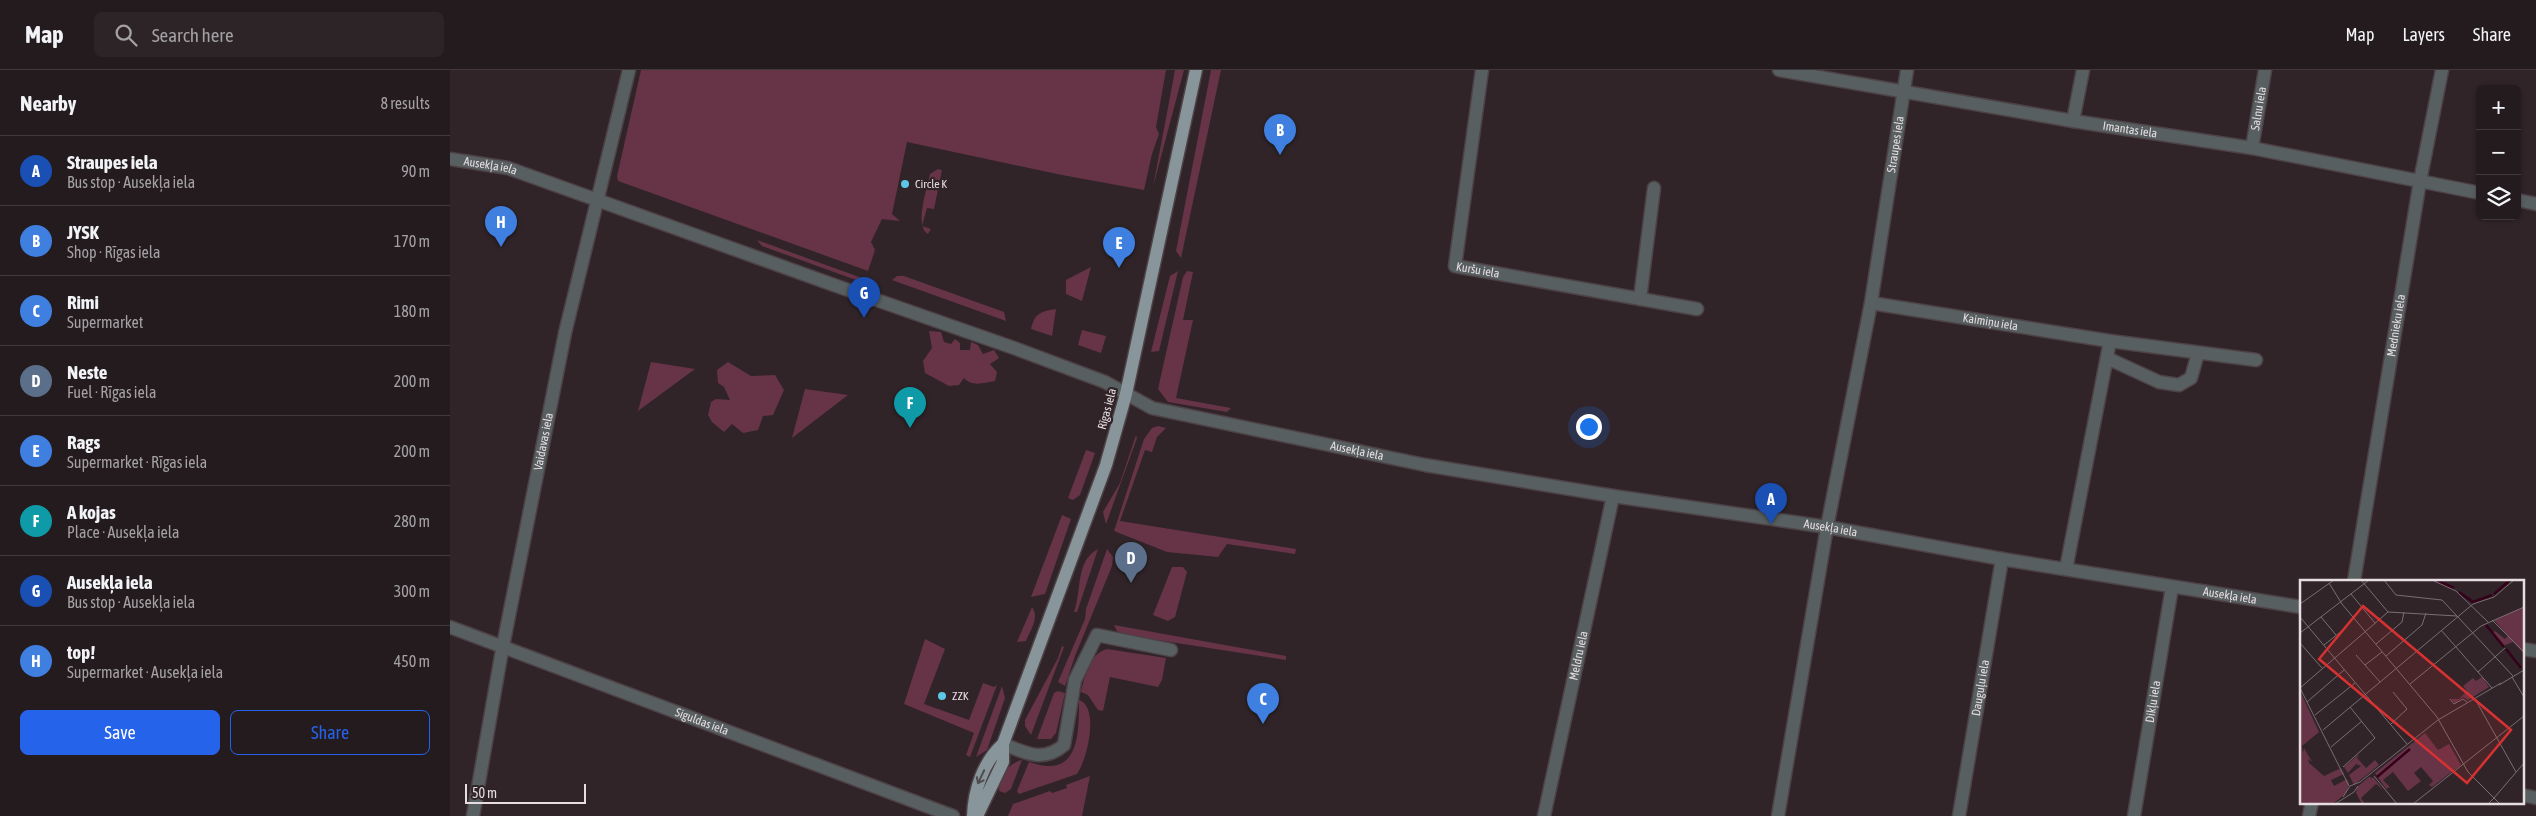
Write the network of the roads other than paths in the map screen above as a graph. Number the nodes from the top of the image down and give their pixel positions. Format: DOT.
graph roads {
  1 [pos="629,70"];
  2 [pos="1196,70"];
  3 [pos="1482,70"];
  4 [pos="1779,70"];
  5 [pos="1841,70"];
  6 [pos="1907,70"];
  7 [pos="2083,70"];
  8 [pos="2265,70"];
  9 [pos="2442,70"];
  10 [pos="1829,78"];
  11 [pos="1905,92"];
  12 [pos="2073,121"];
  13 [pos="2252,148"];
  14 [pos="450,159"];
  15 [pos="2420,181"];
  16 [pos="1654,188"];
  17 [pos="2476,192"];
  18 [pos="598,200"];
  19 [pos="2521,201"];
  20 [pos="2536,204"];
  21 [pos="1640,299"];
  22 [pos="1871,303"];
  23 [pos="1697,309"];
  24 [pos="2110,340"];
  25 [pos="2198,353"];
  26 [pos="2107,358"];
  27 [pos="2256,360"];
  28 [pos="1126,394"];
  29 [pos="1613,496"];
  30 [pos="1827,527"];
  31 [pos="2002,559"];
  32 [pos="2066,569"];
  33 [pos="2354,580"];
  34 [pos="2172,587"];
  35 [pos="2300,608"];
  36 [pos="450,627"];
  37 [pos="503,646"];
  38 [pos="1170,650"];
  39 [pos="1002,744"];
  40 [pos="473,816"];
  41 [pos="953,816"];
  42 [pos="975,816"];
  43 [pos="1544,816"];
  44 [pos="1778,816"];
  45 [pos="1959,816"];
  46 [pos="2134,816"];
  1 -- 18 [label="street, Vaidavas iela"];
  2 -- 28 [label="main road, Rīgas iela"];
  3 -- 21 [label="street, Kuršu iela"];
  4 -- 10 [label="street, Imantas iela"];
  5 -- 10 [label="street"];
  6 -- 11 [label="street, Straupes iela"];
  7 -- 12 [label="street"];
  8 -- 13 [label="street, Salnu iela"];
  9 -- 15 [label="street, Mednieku iela"];
  10 -- 11 [label="street, Imantas iela"];
  11 -- 12 [label="street, Imantas iela"];
  11 -- 22 [label="street, Straupes iela"];
  12 -- 13 [label="street, Imantas iela"];
  13 -- 15 [label="street, Imantas iela"];
  14 -- 18 [label="street, Ausekļa iela"];
  15 -- 17 [label="street, Imantas iela"];
  15 -- 33 [label="street, Mednieku iela"];
  16 -- 21 [label="street"];
  18 -- 28 [label="street, Ausekļa iela"];
  18 -- 37 [label="street, Vaidavas iela"];
  19 -- 20 [label="street"];
  21 -- 23 [label="street, Kuršu iela"];
  22 -- 24 [label="street, Kaimiņu iela"];
  22 -- 30 [label="street, Straupes iela"];
  24 -- 25 [label="street, Kaimiņu iela"];
  24 -- 26 [label="street"];
  25 -- 26 [label="street"];
  25 -- 27 [label="street, Kaimiņu iela"];
  26 -- 32 [label="street"];
  28 -- 29 [label="street, Ausekļa iela"];
  28 -- 39 [label="main road, Rīgas iela"];
  29 -- 30 [label="street, Ausekļa iela"];
  29 -- 43 [label="street, Meldru iela"];
  30 -- 31 [label="street, Ausekļa iela"];
  30 -- 44 [label="street, Straupes iela"];
  31 -- 32 [label="street, Ausekļa iela"];
  31 -- 45 [label="street, Dauguļu iela"];
  32 -- 34 [label="street, Ausekļa iela"];
  34 -- 35 [label="street, Ausekļa iela"];
  34 -- 46 [label="street, Dikļu iela"];
  36 -- 37 [label="street, Siguldas iela"];
  37 -- 40 [label="street, Vaidavas iela"];
  37 -- 41 [label="street, Siguldas iela"];
  38 -- 39 [label="street"];
  39 -- 42 [label="main road, Rīgas iela"];
}
